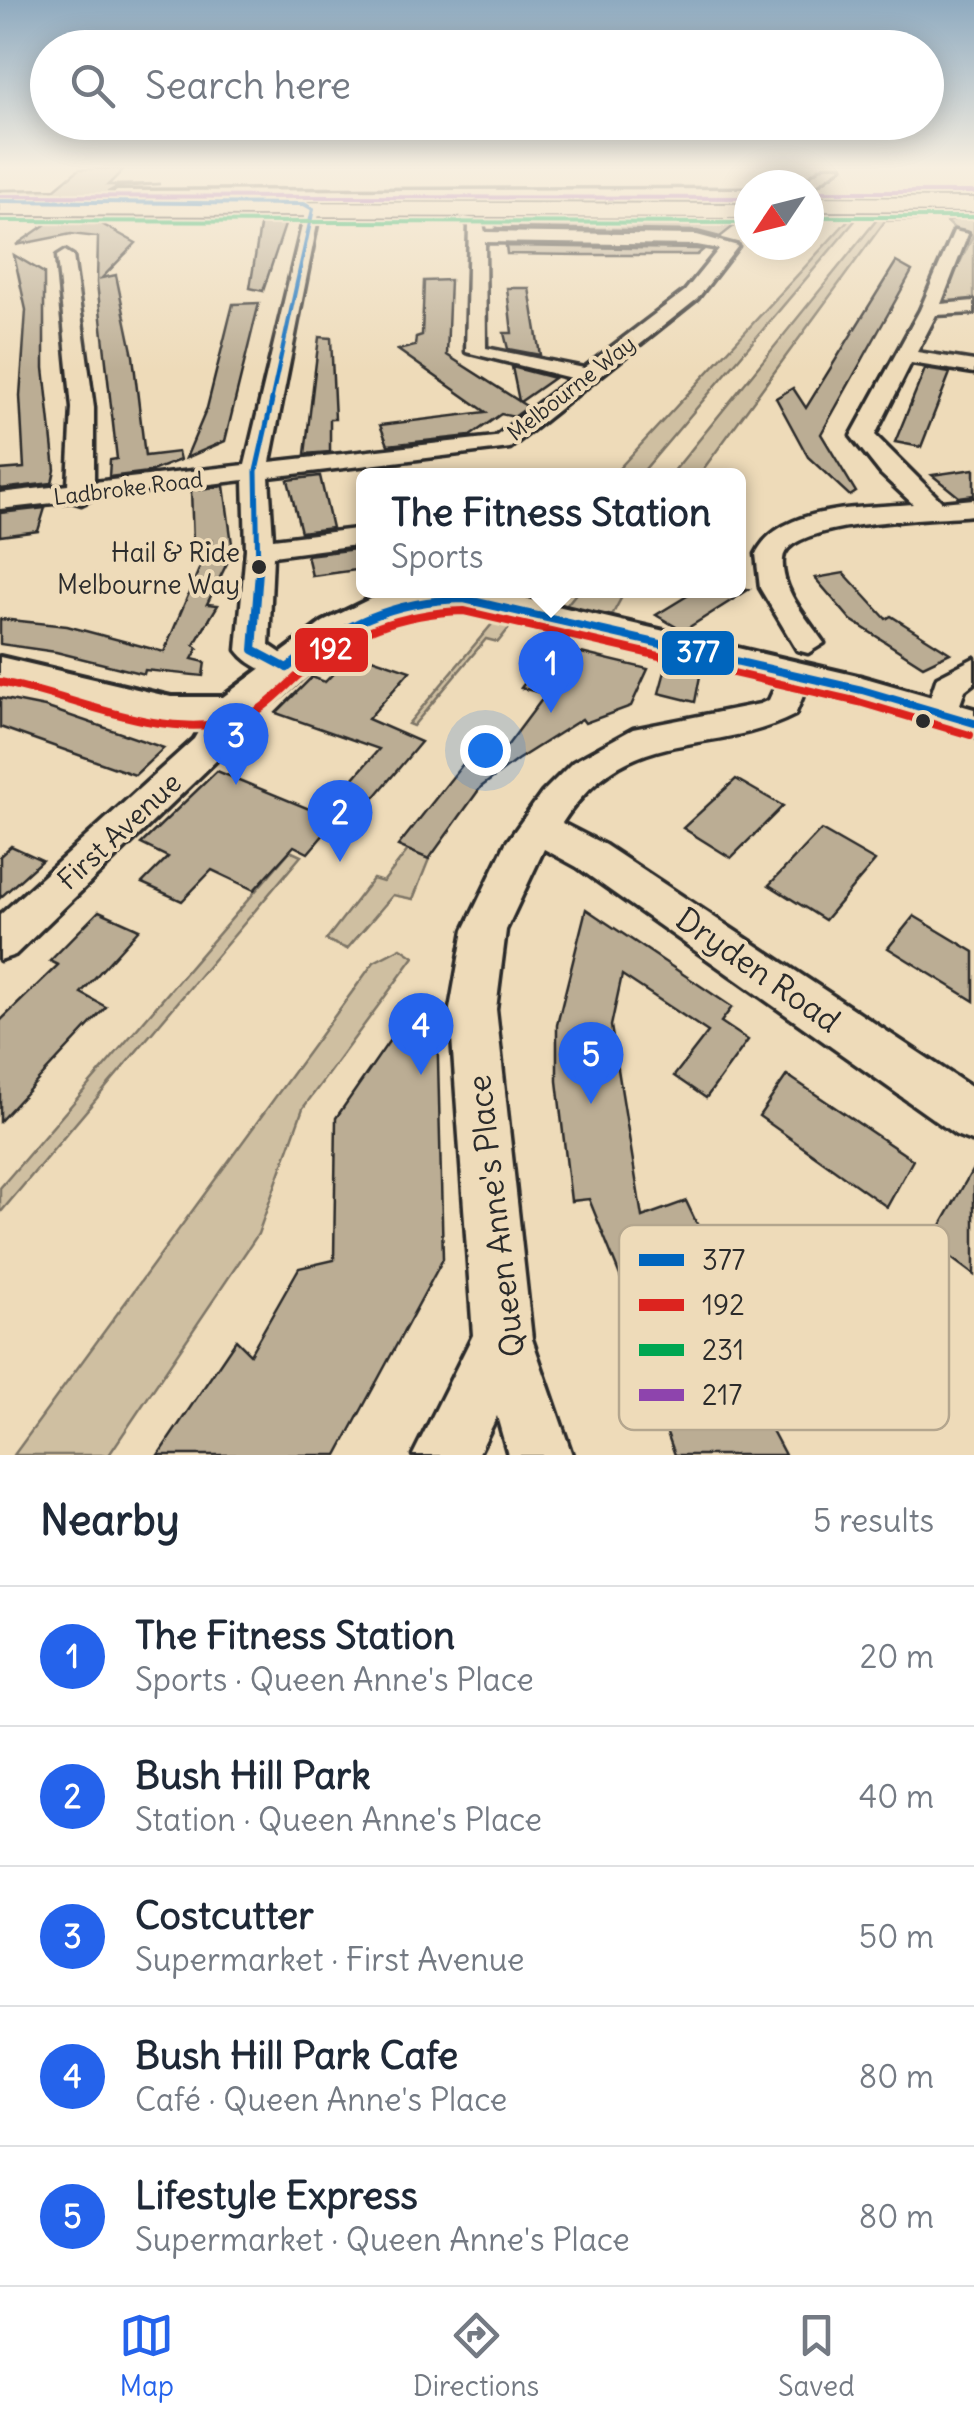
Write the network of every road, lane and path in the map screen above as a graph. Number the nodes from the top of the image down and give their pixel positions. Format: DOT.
graph roads {
  1 [pos="960,234"];
  2 [pos="307,235"];
  3 [pos="477,237"];
  4 [pos="64,251"];
  5 [pos="974,306"];
  6 [pos="929,310"];
  7 [pos="904,356"];
  8 [pos="974,366"];
  9 [pos="585,374"];
  10 [pos="256,470"];
  11 [pos="81,496"];
  12 [pos="0,502"];
  13 [pos="974,507"];
  14 [pos="937,512"];
  15 [pos="356,537"];
  16 [pos="260,549"];
  17 [pos="433,598"];
  18 [pos="456,598"];
  19 [pos="802,658"];
  20 [pos="287,668"];
  21 [pos="974,668"];
  22 [pos="0,669"];
  23 [pos="227,710"];
  24 [pos="958,718"];
  25 [pos="538,828"];
  26 [pos="0,942"];
  27 [pos="974,1118"];
  28 [pos="503,1339"];
  29 [pos="445,1455"];
  30 [pos="540,1455"];
  1 -- 6 [label="street"];
  2 -- 10 [label="street"];
  3 -- 9 [label="street"];
  3 -- 9 [label="street, Melbourne Way"];
  4 -- 11 [label="street"];
  5 -- 6 [label="street"];
  6 -- 7 [label="street"];
  7 -- 8 [label="street"];
  7 -- 14 [label="street"];
  9 -- 10 [label="street, Melbourne Way"];
  10 -- 11 [label="street, Ladbroke Road"];
  10 -- 16 [label="street"];
  11 -- 12 [label="street, Ladbroke Road"];
  13 -- 14 [label="street"];
  14 -- 19 [label="street"];
  15 -- 16 [label="street"];
  16 -- 20 [label="street"];
  17 -- 20 [label="street, First Avenue"];
  18 -- 19 [label="street, First Avenue"];
  19 -- 24 [label="street, First Avenue"];
  19 -- 25 [label="street, Queen Anne's Place"];
  20 -- 23 [label="street, First Avenue"];
  21 -- 24 [label="street"];
  22 -- 23 [label="street"];
  23 -- 26 [label="street, First Avenue"];
  25 -- 27 [label="street, Dryden Road"];
  25 -- 28 [label="street, Queen Anne's Place"];
  28 -- 29 [label="street"];
  28 -- 30 [label="street, Queen Anne's Place"];
}
